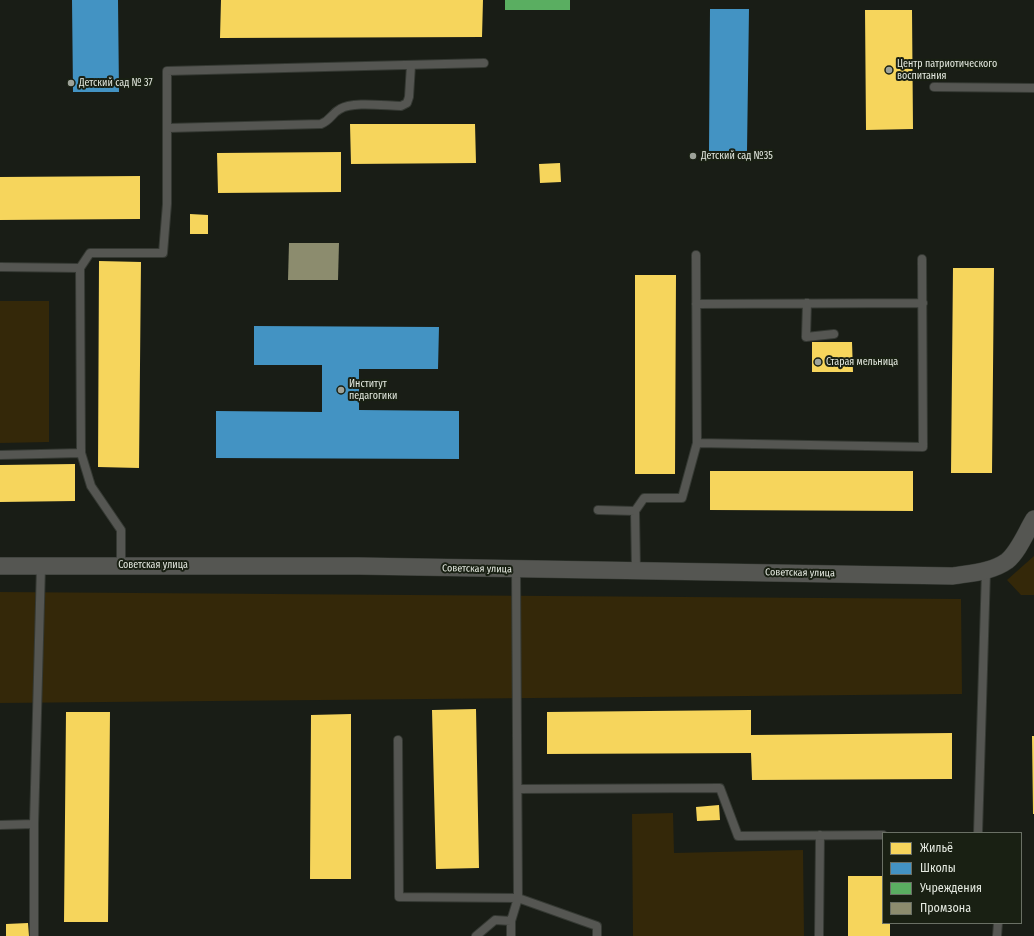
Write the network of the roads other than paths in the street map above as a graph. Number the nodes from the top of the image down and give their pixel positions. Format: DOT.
graph roads {
  1 [pos="484,63"];
  2 [pos="412,65"];
  3 [pos="934,87"];
  4 [pos="1034,88"];
  5 [pos="168,128"];
  6 [pos="696,255"];
  7 [pos="922,259"];
  8 [pos="0,267"];
  9 [pos="80,268"];
  10 [pos="807,303"];
  11 [pos="923,303"];
  12 [pos="696,304"];
  13 [pos="834,334"];
  14 [pos="697,443"];
  15 [pos="81,453"];
  16 [pos="0,455"];
  17 [pos="598,510"];
  18 [pos="635,511"];
  19 [pos="1034,519"];
  20 [pos="121,565"];
  21 [pos="0,566"];
  22 [pos="41,566"];
  23 [pos="516,570"];
  24 [pos="636,570"];
  25 [pos="986,571"];
  26 [pos="398,740"];
  27 [pos="518,789"];
  28 [pos="34,824"];
  29 [pos="0,825"];
  30 [pos="978,832"];
  31 [pos="820,835"];
  32 [pos="882,835"];
  33 [pos="518,898"];
  34 [pos="511,921"];
  35 [pos="998,924"];
  36 [pos="34,936"];
  37 [pos="476,936"];
  38 [pos="511,936"];
  39 [pos="597,936"];
  40 [pos="819,936"];
  41 [pos="997,936"];
  1 -- 2 [label="lane"];
  2 -- 5 [label="lane"];
  2 -- 5 [label="lane"];
  3 -- 4 [label="lane"];
  5 -- 9 [label="lane"];
  6 -- 12 [label="lane"];
  7 -- 11 [label="lane"];
  8 -- 9 [label="lane"];
  9 -- 15 [label="lane"];
  10 -- 11 [label="lane"];
  10 -- 12 [label="lane"];
  10 -- 13 [label="lane"];
  11 -- 14 [label="lane"];
  12 -- 14 [label="lane"];
  14 -- 18 [label="lane"];
  15 -- 16 [label="lane"];
  15 -- 20 [label="lane"];
  17 -- 18 [label="lane"];
  18 -- 24 [label="lane"];
  19 -- 25 [label="street, Советская улица"];
  20 -- 22 [label="street, Советская улица"];
  20 -- 23 [label="street, Советская улица"];
  21 -- 22 [label="street, Советская улица"];
  22 -- 28 [label="lane"];
  23 -- 24 [label="street, Советская улица"];
  23 -- 27 [label="lane"];
  24 -- 25 [label="street, Советская улица"];
  25 -- 30 [label="lane"];
  26 -- 33 [label="lane"];
  27 -- 31 [label="lane"];
  27 -- 33 [label="lane"];
  28 -- 29 [label="lane"];
  28 -- 36 [label="lane"];
  31 -- 32 [label="lane"];
  31 -- 40 [label="lane"];
  33 -- 34 [label="lane"];
  33 -- 39 [label="lane"];
  34 -- 37 [label="lane"];
  34 -- 38 [label="lane"];
  35 -- 41 [label="lane"];
}
